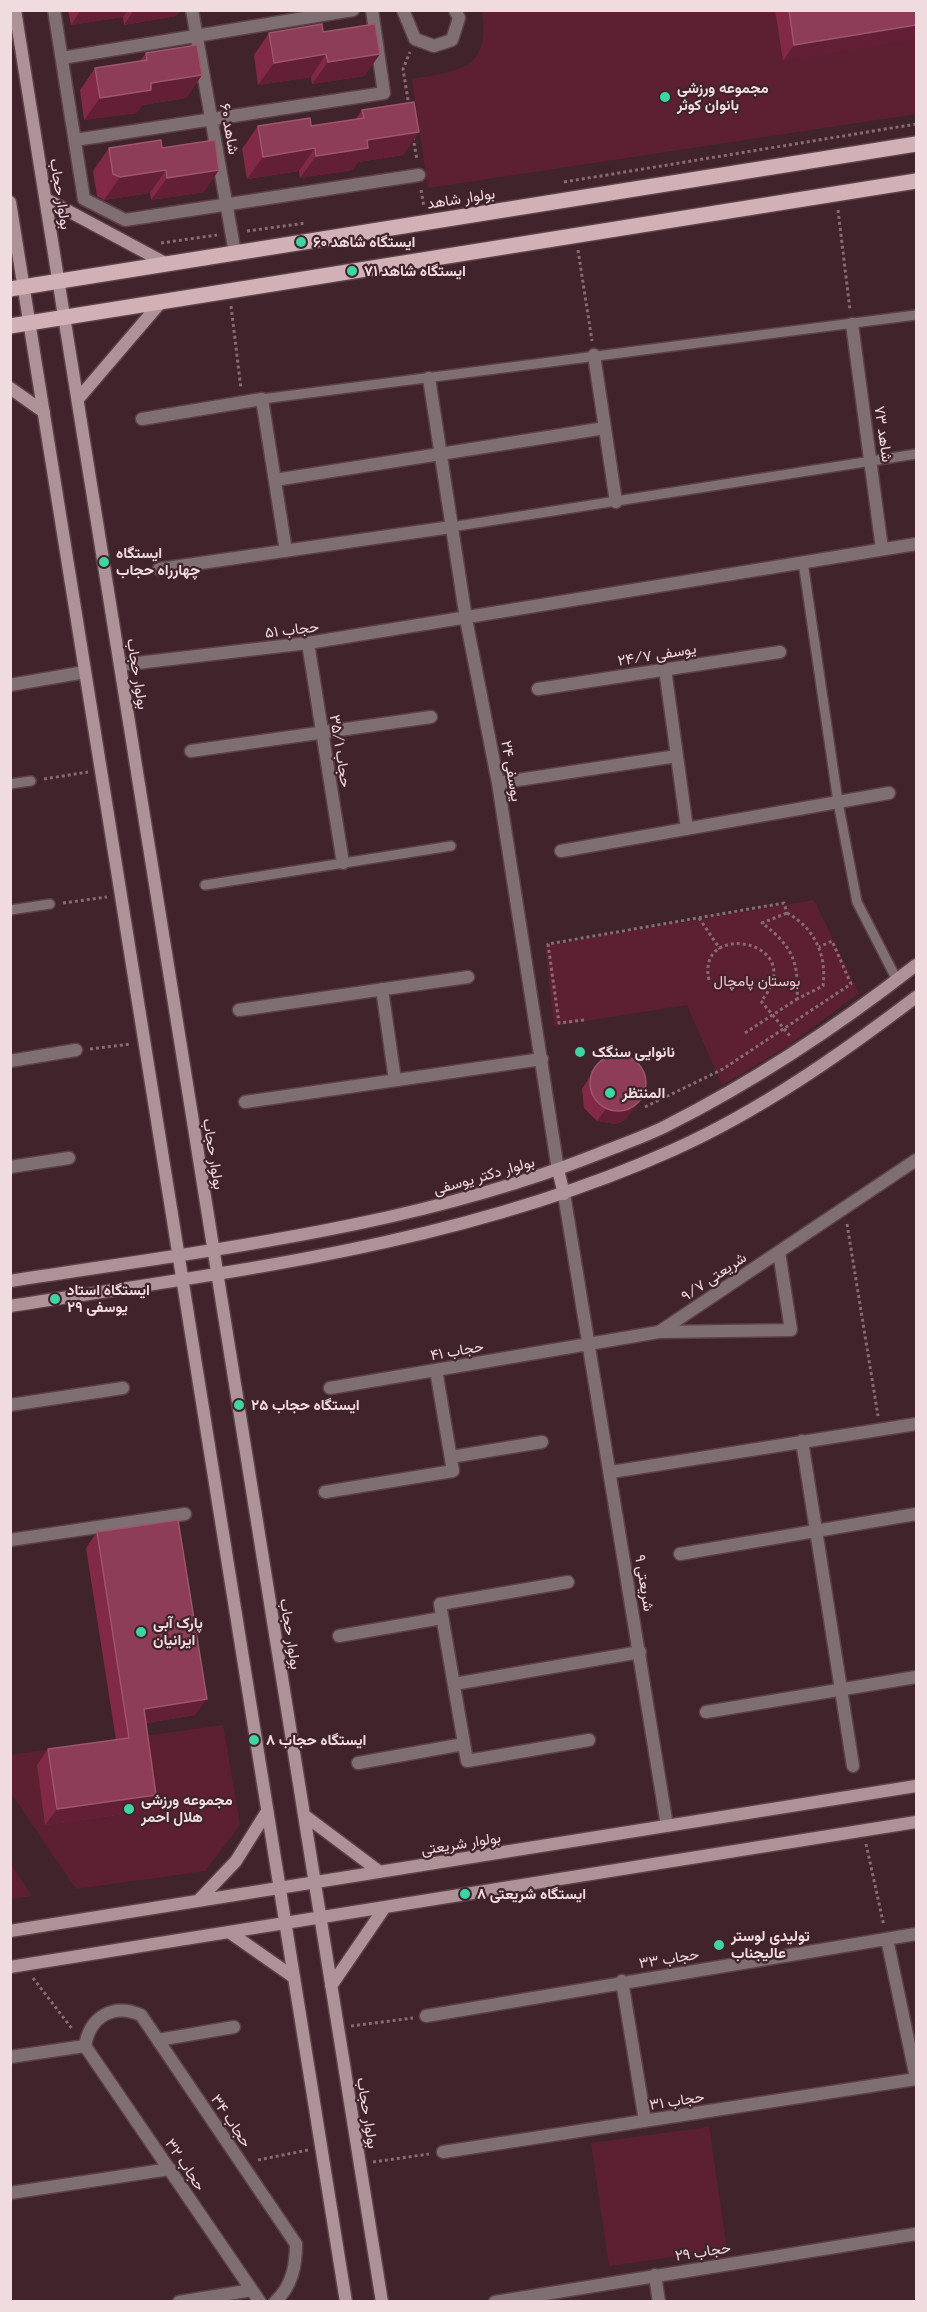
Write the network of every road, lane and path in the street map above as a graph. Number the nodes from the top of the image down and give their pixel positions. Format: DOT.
graph roads {
  1 [pos="15,10"];
  2 [pos="54,10"];
  3 [pos="192,10"];
  4 [pos="353,10"];
  5 [pos="372,10"];
  6 [pos="403,10"];
  7 [pos="455,10"];
  8 [pos="197,36"];
  9 [pos="415,39"];
  10 [pos="62,58"];
  11 [pos="410,116"];
  12 [pos="212,120"];
  13 [pos="916,124"];
  14 [pos="412,128"];
  15 [pos="75,140"];
  16 [pos="916,144"];
  17 [pos="419,175"];
  18 [pos="916,181"];
  19 [pos="560,182"];
  20 [pos="836,194"];
  21 [pos="46,199"];
  22 [pos="10,202"];
  23 [pos="226,203"];
  24 [pos="435,204"];
  25 [pos="424,206"];
  26 [pos="415,207"];
  27 [pos="309,222"];
  28 [pos="426,222"];
  29 [pos="232,233"];
  30 [pos="575,236"];
  31 [pos="153,244"];
  32 [pos="235,253"];
  33 [pos="167,264"];
  34 [pos="59,281"];
  35 [pos="17,288"];
  36 [pos="229,291"];
  37 [pos="161,302"];
  38 [pos="916,315"];
  39 [pos="64,318"];
  40 [pos="30,323"];
  41 [pos="852,324"];
  42 [pos="10,326"];
  43 [pos="594,355"];
  44 [pos="429,378"];
  45 [pos="10,388"];
  46 [pos="78,399"];
  47 [pos="262,399"];
  48 [pos="242,403"];
  49 [pos="44,412"];
  50 [pos="142,419"];
  51 [pos="605,428"];
  52 [pos="916,454"];
  53 [pos="441,455"];
  54 [pos="872,460"];
  55 [pos="275,480"];
  56 [pos="616,502"];
  57 [pos="451,527"];
  58 [pos="916,544"];
  59 [pos="882,549"];
  60 [pos="286,551"];
  61 [pos="803,562"];
  62 [pos="159,569"];
  63 [pos="466,619"];
  64 [pos="308,644"];
  65 [pos="780,652"];
  66 [pos="120,665"];
  67 [pos="665,669"];
  68 [pos="85,672"];
  69 [pos="10,684"];
  70 [pos="538,689"];
  71 [pos="431,717"];
  72 [pos="322,732"];
  73 [pos="191,751"];
  74 [pos="677,756"];
  75 [pos="100,770"];
  76 [pos="31,781"];
  77 [pos="498,783"];
  78 [pos="10,784"];
  79 [pos="889,793"];
  80 [pos="838,802"];
  81 [pos="687,829"];
  82 [pos="451,846"];
  83 [pos="561,851"];
  84 [pos="343,863"];
  85 [pos="205,885"];
  86 [pos="120,895"];
  87 [pos="50,904"];
  88 [pos="10,910"];
  89 [pos="787,914"];
  90 [pos="699,918"];
  91 [pos="819,947"];
  92 [pos="720,949"];
  93 [pos="916,965"];
  94 [pos="468,976"];
  95 [pos="709,980"];
  96 [pos="897,980"];
  97 [pos="382,989"];
  98 [pos="916,997"];
  99 [pos="797,999"];
  100 [pos="239,1010"];
  101 [pos="773,1015"];
  102 [pos="584,1020"];
  103 [pos="784,1029"];
  104 [pos="745,1033"];
  105 [pos="144,1043"];
  106 [pos="800,1049"];
  107 [pos="76,1050"];
  108 [pos="542,1059"];
  109 [pos="10,1061"];
  110 [pos="395,1080"];
  111 [pos="245,1102"];
  112 [pos="645,1107"];
  113 [pos="69,1158"];
  114 [pos="916,1160"];
  115 [pos="10,1167"];
  116 [pos="558,1170"];
  117 [pos="564,1194"];
  118 [pos="844,1207"];
  119 [pos="213,1249"];
  120 [pos="778,1252"];
  121 [pos="177,1255"];
  122 [pos="218,1274"];
  123 [pos="181,1280"];
  124 [pos="10,1281"];
  125 [pos="10,1306"];
  126 [pos="659,1332"];
  127 [pos="589,1344"];
  128 [pos="436,1370"];
  129 [pos="123,1388"];
  130 [pos="330,1388"];
  131 [pos="10,1405"];
  132 [pos="916,1424"];
  133 [pos="880,1430"];
  134 [pos="542,1442"];
  135 [pos="802,1442"];
  136 [pos="451,1457"];
  137 [pos="611,1472"];
  138 [pos="325,1492"];
  139 [pos="185,1514"];
  140 [pos="916,1514"];
  141 [pos="816,1533"];
  142 [pos="10,1540"];
  143 [pos="680,1554"];
  144 [pos="568,1582"];
  145 [pos="442,1618"];
  146 [pos="339,1636"];
  147 [pos="640,1652"];
  148 [pos="916,1677"];
  149 [pos="454,1684"];
  150 [pos="840,1690"];
  151 [pos="706,1712"];
  152 [pos="589,1740"];
  153 [pos="464,1744"];
  154 [pos="358,1762"];
  155 [pos="853,1766"];
  156 [pos="916,1786"];
  157 [pos="266,1813"];
  158 [pos="304,1815"];
  159 [pos="916,1822"];
  160 [pos="667,1826"];
  161 [pos="863,1830"];
  162 [pos="380,1872"];
  163 [pos="315,1882"];
  164 [pos="278,1888"];
  165 [pos="198,1901"];
  166 [pos="385,1907"];
  167 [pos="321,1917"];
  168 [pos="283,1923"];
  169 [pos="10,1931"];
  170 [pos="229,1932"];
  171 [pos="916,1934"];
  172 [pos="887,1939"];
  173 [pos="17,1966"];
  174 [pos="292,1976"];
  175 [pos="622,1981"];
  176 [pos="331,1986"];
  177 [pos="426,2016"];
  178 [pos="234,2027"];
  179 [pos="338,2027"];
  180 [pos="158,2040"];
  181 [pos="86,2046"];
  182 [pos="10,2057"];
  183 [pos="916,2078"];
  184 [pos="645,2121"];
  185 [pos="320,2148"];
  186 [pos="443,2152"];
  187 [pos="242,2164"];
  188 [pos="360,2164"];
  189 [pos="170,2169"];
  190 [pos="10,2193"];
  191 [pos="916,2234"];
  192 [pos="655,2275"];
  193 [pos="252,2290"];
  194 [pos="179,2301"];
  195 [pos="260,2301"];
  196 [pos="275,2301"];
  197 [pos="346,2301"];
  198 [pos="382,2301"];
  199 [pos="495,2301"];
  200 [pos="659,2301"];
  1 -- 21 [label="main road, بولوار حجاب"];
  2 -- 10 [label="street"];
  3 -- 8 [label="street, شاهد ۶۰"];
  4 -- 8 [label="street"];
  5 -- 12 [label="street"];
  6 -- 9 [label="street"];
  7 -- 9 [label="street"];
  8 -- 10 [label="street"];
  8 -- 12 [label="street, شاهد ۶۰"];
  9 -- 11 [label="path"];
  10 -- 15 [label="street"];
  12 -- 15 [label="street"];
  12 -- 23 [label="street, شاهد ۶۰"];
  13 -- 19 [label="path"];
  14 -- 17 [label="path"];
  15 -- 23 [label="street"];
  16 -- 28 [label="main road, بولوار شاهد"];
  17 -- 23 [label="street"];
  17 -- 25 [label="path"];
  18 -- 20 [label="main road"];
  20 -- 30 [label="main road"];
  20 -- 41 [label="path"];
  21 -- 33 [label="main road"];
  21 -- 34 [label="main road, بولوار حجاب"];
  22 -- 35 [label="main road"];
  23 -- 29 [label="street, شاهد ۶۰"];
  24 -- 25 [label="path"];
  25 -- 26 [label="path"];
  25 -- 28 [label="path"];
  27 -- 29 [label="path"];
  28 -- 32 [label="main road, بولوار شاهد"];
  29 -- 31 [label="path"];
  29 -- 32 [label="street, شاهد ۶۰"];
  30 -- 36 [label="main road"];
  30 -- 43 [label="path"];
  32 -- 33 [label="main road, بولوار شاهد"];
  33 -- 34 [label="main road, بولوار شاهد"];
  34 -- 35 [label="main road, بولوار شاهد"];
  34 -- 39 [label="main road, بولوار حجاب"];
  35 -- 40 [label="main road"];
  36 -- 37 [label="main road"];
  36 -- 48 [label="path"];
  37 -- 39 [label="main road"];
  37 -- 46 [label="main road"];
  38 -- 41 [label="lane"];
  39 -- 40 [label="main road"];
  39 -- 46 [label="main road, بولوار حجاب"];
  40 -- 42 [label="main road"];
  40 -- 49 [label="main road"];
  41 -- 43 [label="lane"];
  41 -- 54 [label="street, شاهد ۷۳"];
  43 -- 44 [label="lane"];
  43 -- 51 [label="street"];
  44 -- 47 [label="lane"];
  44 -- 53 [label="street, یوسفی ۲۴"];
  45 -- 49 [label="main road"];
  46 -- 66 [label="main road, بولوار حجاب"];
  47 -- 48 [label="street"];
  47 -- 55 [label="street"];
  48 -- 50 [label="street"];
  49 -- 68 [label="main road"];
  51 -- 53 [label="street"];
  51 -- 56 [label="street"];
  52 -- 54 [label="lane"];
  53 -- 55 [label="street"];
  53 -- 57 [label="street, یوسفی ۲۴"];
  54 -- 56 [label="lane"];
  54 -- 59 [label="street, شاهد ۷۳"];
  55 -- 60 [label="street"];
  56 -- 57 [label="lane"];
  57 -- 60 [label="street"];
  57 -- 63 [label="street, یوسفی ۲۴"];
  58 -- 59 [label="street, حجاب ۵۱"];
  59 -- 61 [label="street, حجاب ۵۱"];
  60 -- 62 [label="street"];
  61 -- 63 [label="street, حجاب ۵۱"];
  61 -- 80 [label="lane"];
  63 -- 64 [label="street, حجاب ۵۱"];
  63 -- 77 [label="street, یوسفی ۲۴"];
  64 -- 66 [label="street, حجاب ۵۱"];
  64 -- 72 [label="street, حجاب ۳۵/۱"];
  65 -- 67 [label="street, یوسفی ۲۴/۷"];
  66 -- 119 [label="main road, بولوار حجاب"];
  67 -- 70 [label="street, یوسفی ۲۴/۷"];
  67 -- 74 [label="street"];
  68 -- 69 [label="street"];
  68 -- 75 [label="main road"];
  71 -- 72 [label="street"];
  72 -- 73 [label="street"];
  72 -- 84 [label="street, حجاب ۳۵/۱"];
  74 -- 77 [label="street"];
  74 -- 81 [label="street"];
  75 -- 76 [label="path"];
  75 -- 86 [label="main road"];
  76 -- 78 [label="lane"];
  77 -- 108 [label="street, یوسفی ۲۴"];
  79 -- 80 [label="street"];
  80 -- 81 [label="street"];
  80 -- 96 [label="lane"];
  81 -- 83 [label="street"];
  82 -- 84 [label="lane"];
  84 -- 85 [label="lane"];
  86 -- 87 [label="path"];
  86 -- 105 [label="main road"];
  87 -- 88 [label="lane"];
  89 -- 90 [label="path"];
  89 -- 91 [label="path"];
  89 -- 99 [label="path"];
  90 -- 92 [label="path"];
  90 -- 102 [label="path"];
  91 -- 99 [label="path"];
  91 -- 103 [label="path"];
  92 -- 95 [label="path"];
  92 -- 101 [label="path"];
  93 -- 96 [label="main road, بولوار دکتر یوسفی"];
  94 -- 97 [label="street"];
  96 -- 106 [label="main road, بولوار دکتر یوسفی"];
  97 -- 100 [label="street"];
  97 -- 110 [label="street"];
  98 -- 117 [label="main road"];
  99 -- 101 [label="path"];
  101 -- 103 [label="path"];
  101 -- 104 [label="path"];
  103 -- 106 [label="path"];
  103 -- 112 [label="path"];
  105 -- 107 [label="path"];
  105 -- 121 [label="main road"];
  106 -- 116 [label="main road, بولوار دکتر یوسفی"];
  107 -- 109 [label="street"];
  108 -- 110 [label="street"];
  108 -- 116 [label="street, یوسفی ۲۴"];
  110 -- 111 [label="street"];
  113 -- 115 [label="street"];
  114 -- 118 [label="street, شریعتی ۹/۷"];
  116 -- 117 [label="main road"];
  116 -- 119 [label="main road, بولوار دکتر یوسفی"];
  117 -- 122 [label="main road"];
  117 -- 127 [label="street, شریعتی ۹"];
  118 -- 120 [label="street, شریعتی ۹/۷"];
  118 -- 133 [label="path"];
  119 -- 121 [label="main road, بولوار دکتر یوسفی"];
  119 -- 122 [label="main road, بولوار حجاب"];
  120 -- 126 [label="street, شریعتی ۹/۷"];
  120 -- 126 [label="street"];
  121 -- 123 [label="main road"];
  121 -- 124 [label="main road, بولوار دکتر یوسفی"];
  122 -- 123 [label="main road"];
  122 -- 158 [label="main road, بولوار حجاب"];
  123 -- 125 [label="main road"];
  123 -- 157 [label="main road"];
  126 -- 127 [label="street, شریعتی ۹/۷"];
  127 -- 128 [label="street, حجاب ۴۱"];
  127 -- 137 [label="street, شریعتی ۹"];
  128 -- 130 [label="street, حجاب ۴۱"];
  128 -- 136 [label="street"];
  129 -- 131 [label="street"];
  132 -- 133 [label="street"];
  133 -- 135 [label="street"];
  134 -- 136 [label="street"];
  135 -- 137 [label="street"];
  135 -- 141 [label="street"];
  136 -- 138 [label="street"];
  137 -- 147 [label="street, شریعتی ۹"];
  139 -- 142 [label="street"];
  140 -- 141 [label="street"];
  141 -- 143 [label="street"];
  141 -- 150 [label="street"];
  144 -- 145 [label="street"];
  145 -- 146 [label="street"];
  145 -- 149 [label="street"];
  147 -- 149 [label="street"];
  147 -- 160 [label="street, شریعتی ۹"];
  148 -- 150 [label="street"];
  149 -- 153 [label="street"];
  150 -- 151 [label="street"];
  150 -- 155 [label="street"];
  152 -- 153 [label="street"];
  153 -- 154 [label="street"];
  156 -- 160 [label="main road, بولوار شریعتی"];
  157 -- 164 [label="main road"];
  157 -- 165 [label="main road"];
  158 -- 162 [label="main road"];
  158 -- 163 [label="main road, بولوار حجاب"];
  159 -- 161 [label="main road"];
  160 -- 162 [label="main road, بولوار شریعتی"];
  161 -- 166 [label="main road"];
  161 -- 172 [label="path"];
  162 -- 163 [label="main road, بولوار شریعتی"];
  163 -- 164 [label="main road, بولوار شریعتی"];
  163 -- 167 [label="main road, بولوار حجاب"];
  164 -- 165 [label="main road, بولوار شریعتی"];
  164 -- 168 [label="main road"];
  165 -- 169 [label="main road, بولوار شریعتی"];
  166 -- 167 [label="main road"];
  166 -- 176 [label="main road"];
  167 -- 168 [label="main road"];
  167 -- 176 [label="main road, بولوار حجاب"];
  168 -- 170 [label="main road"];
  168 -- 174 [label="main road"];
  170 -- 173 [label="main road"];
  170 -- 174 [label="main road"];
  171 -- 172 [label="street, حجاب ۳۳"];
  172 -- 175 [label="street, حجاب ۳۳"];
  172 -- 183 [label="street"];
  173 -- 181 [label="path"];
  174 -- 185 [label="main road"];
  175 -- 177 [label="street, حجاب ۳۳"];
  175 -- 184 [label="street"];
  176 -- 179 [label="main road, بولوار حجاب"];
  177 -- 179 [label="path"];
  178 -- 180 [label="street"];
  179 -- 188 [label="main road, بولوار حجاب"];
  180 -- 181 [label="street, حجاب ۳۴"];
  180 -- 187 [label="street, حجاب ۳۴"];
  181 -- 182 [label="street"];
  181 -- 189 [label="street, حجاب ۳۲"];
  183 -- 184 [label="street, حجاب ۳۱"];
  184 -- 186 [label="street, حجاب ۳۱"];
  185 -- 187 [label="path"];
  185 -- 197 [label="main road"];
  186 -- 188 [label="path"];
  187 -- 196 [label="street, حجاب ۳۴"];
  188 -- 198 [label="main road, بولوار حجاب"];
  189 -- 190 [label="street"];
  189 -- 193 [label="street, حجاب ۳۲"];
  191 -- 192 [label="street, حجاب ۲۹"];
  192 -- 199 [label="street, حجاب ۲۹"];
  192 -- 200 [label="street"];
  193 -- 194 [label="street"];
  193 -- 195 [label="street, حجاب ۳۲"];
}
